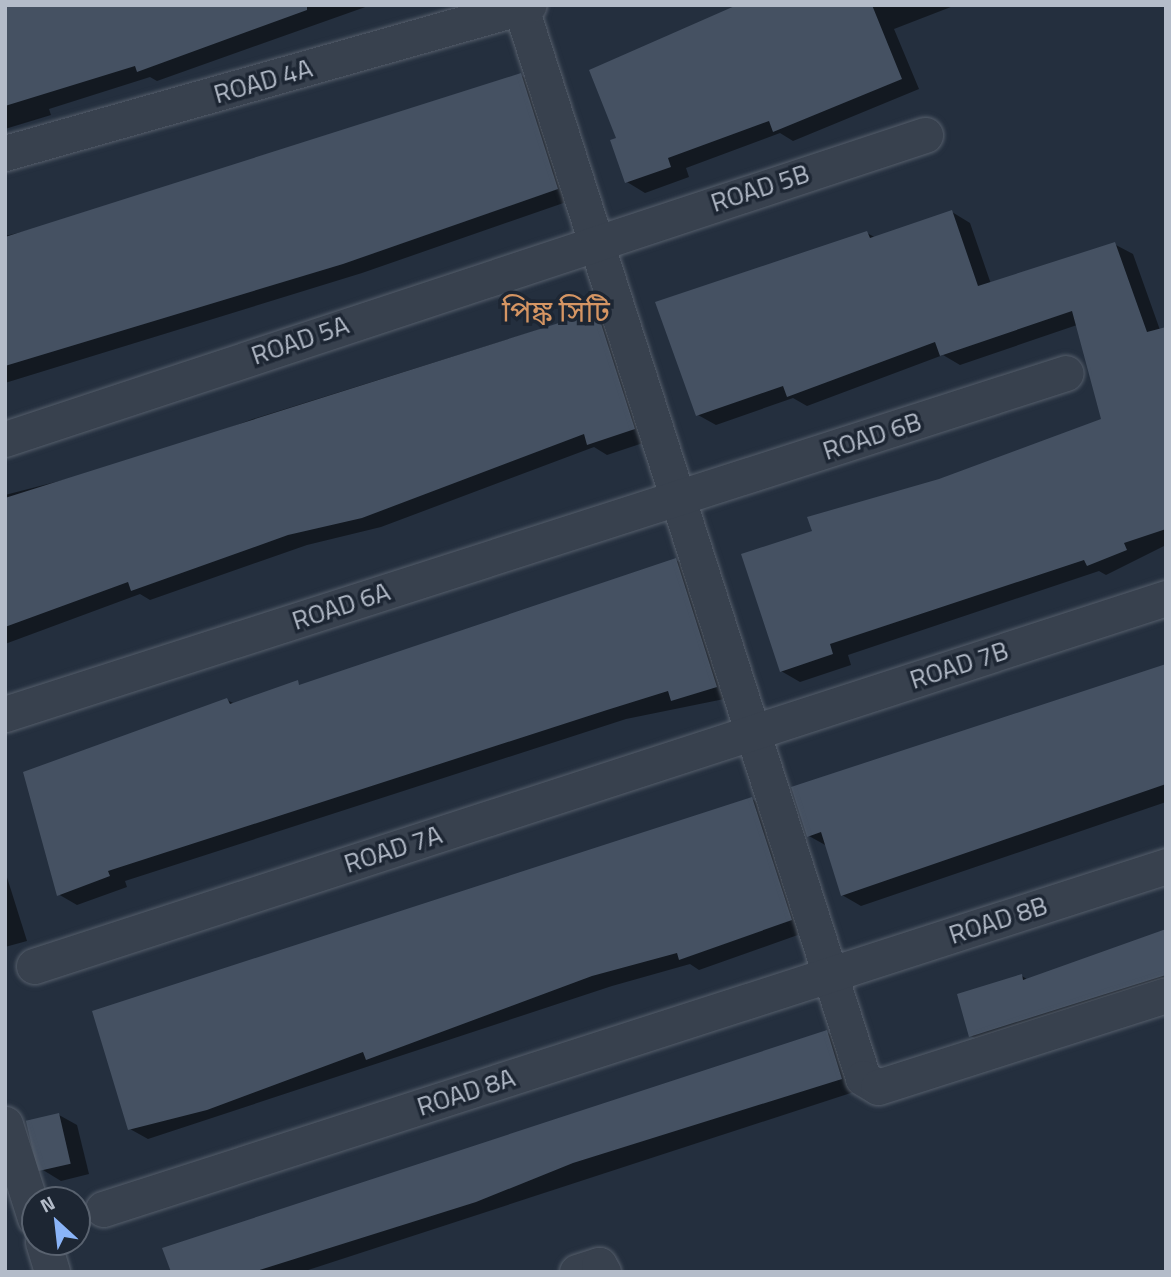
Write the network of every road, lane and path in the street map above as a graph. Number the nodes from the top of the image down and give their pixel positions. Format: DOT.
graph roads {
  1 [pos="523,6"];
  2 [pos="925,135"];
  3 [pos="5,153"];
  4 [pos="595,242"];
  5 [pos="1066,373"];
  6 [pos="5,439"];
  7 [pos="678,498"];
  8 [pos="1166,598"];
  9 [pos="5,714"];
  10 [pos="752,732"];
  11 [pos="1166,866"];
  12 [pos="34,966"];
  13 [pos="830,974"];
  14 [pos="1166,995"];
  15 [pos="5,1124"];
  16 [pos="25,1186"];
  17 [pos="103,1209"];
  18 [pos="576,1272"];
  19 [pos="603,1272"];
  1 -- 3 [label="street, ROAD 4A"];
  1 -- 4 [label="street"];
  2 -- 4 [label="street, ROAD 5B"];
  4 -- 6 [label="street, ROAD 5A"];
  4 -- 7 [label="street"];
  5 -- 7 [label="street, ROAD 6B"];
  7 -- 9 [label="street, ROAD 6A"];
  7 -- 10 [label="street"];
  8 -- 10 [label="street, ROAD 7B"];
  10 -- 12 [label="street, ROAD 7A"];
  10 -- 13 [label="street"];
  11 -- 13 [label="street, ROAD 8B"];
  13 -- 14 [label="street"];
  13 -- 17 [label="street, ROAD 8A"];
  15 -- 16 [label="street"];
  18 -- 19 [label="street"];
}
